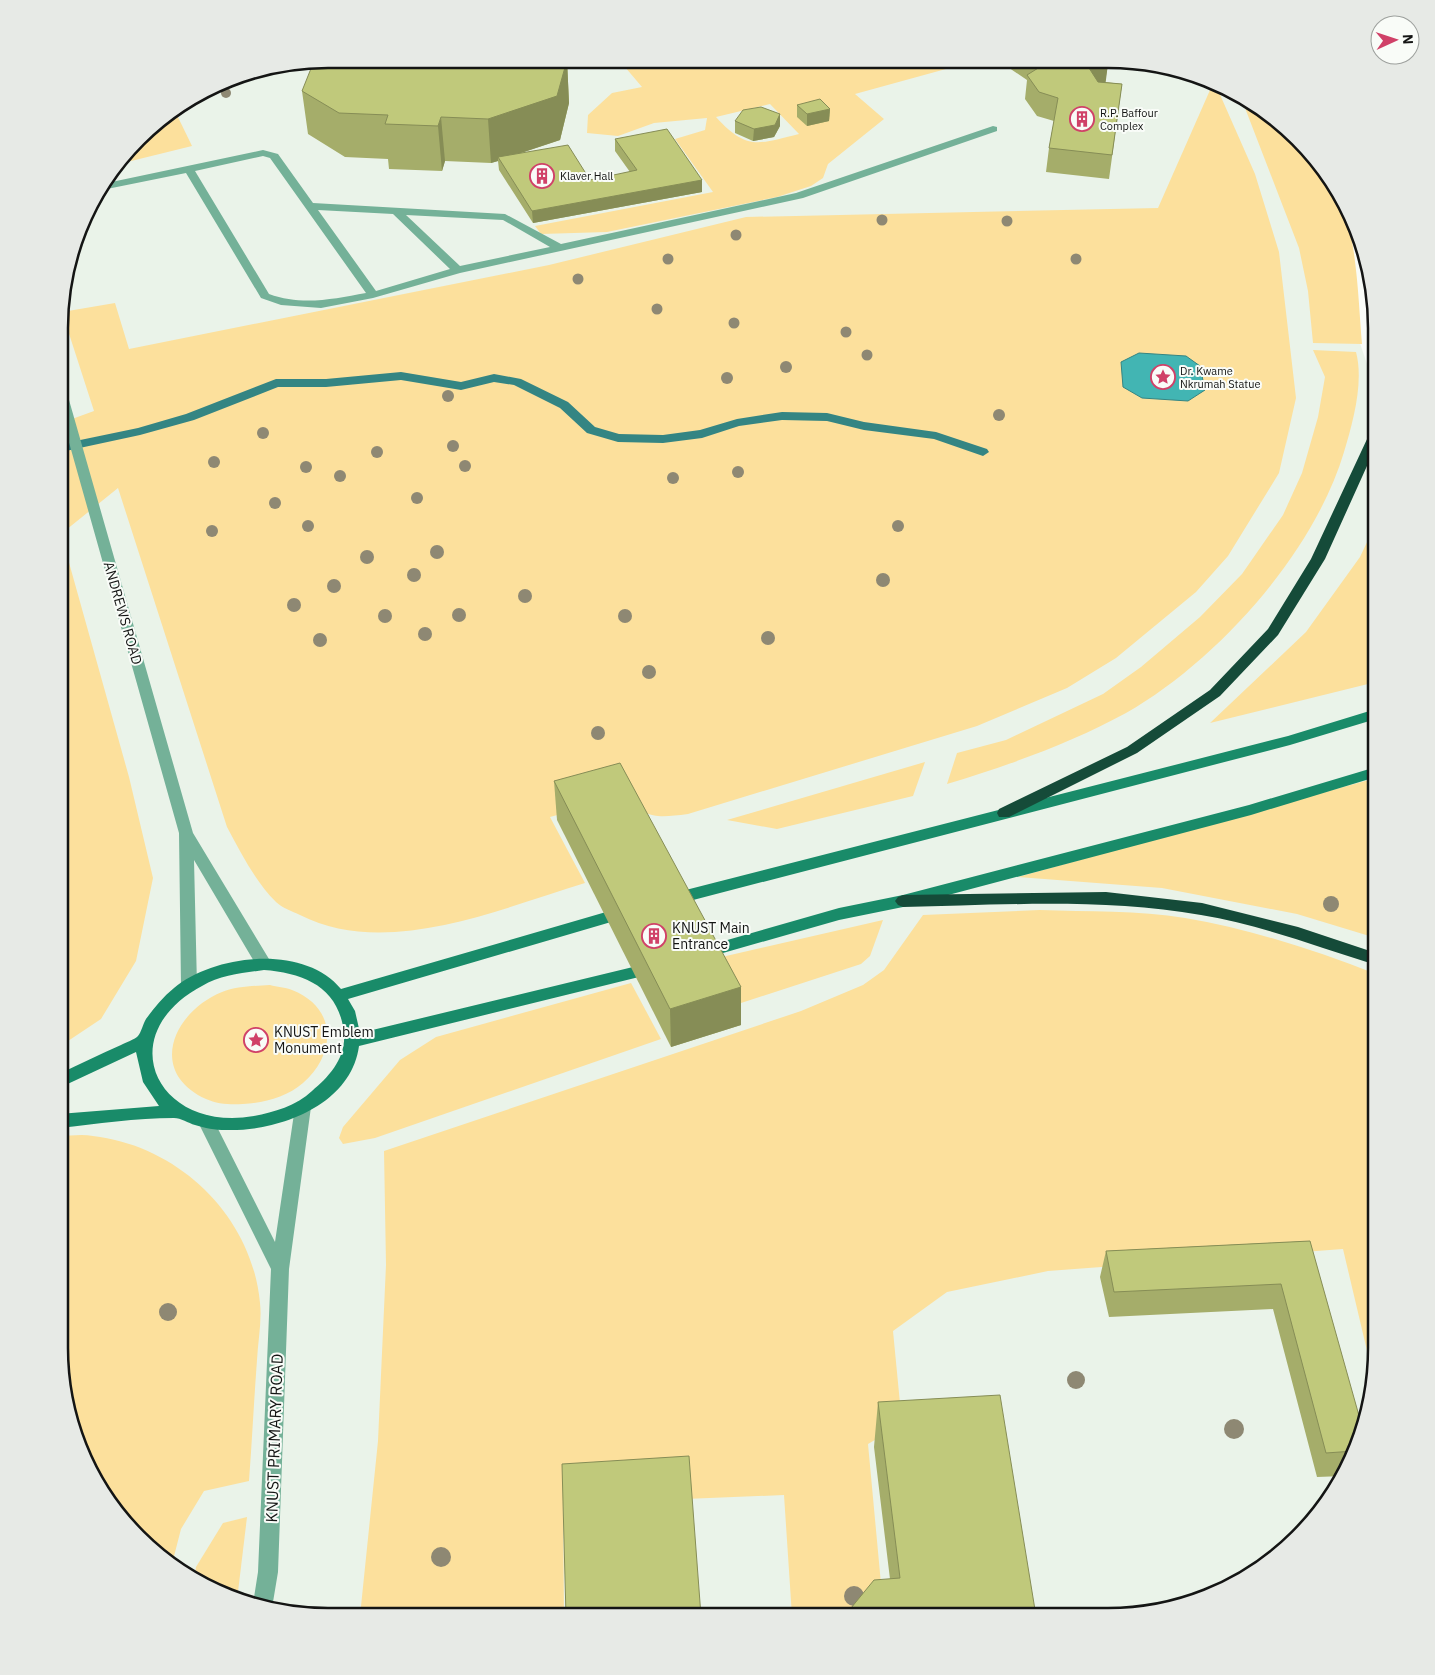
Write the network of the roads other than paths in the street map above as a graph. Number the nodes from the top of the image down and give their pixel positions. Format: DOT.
graph roads {
  1 [pos="993,129"];
  2 [pos="188,168"];
  3 [pos="109,186"];
  4 [pos="312,206"];
  5 [pos="395,210"];
  6 [pos="558,247"];
  7 [pos="458,270"];
  8 [pos="373,295"];
  9 [pos="68,418"];
  10 [pos="1368,450"];
  11 [pos="1368,716"];
  12 [pos="1368,774"];
  13 [pos="1004,813"];
  14 [pos="186,833"];
  15 [pos="674,900"];
  16 [pos="903,901"];
  17 [pos="606,918"];
  18 [pos="702,953"];
  19 [pos="1368,956"];
  20 [pos="264,964"];
  21 [pos="634,973"];
  22 [pos="189,986"];
  23 [pos="340,995"];
  24 [pos="145,1040"];
  25 [pos="354,1041"];
  26 [pos="68,1078"];
  27 [pos="303,1107"];
  28 [pos="178,1111"];
  29 [pos="68,1120"];
  30 [pos="206,1122"];
  31 [pos="280,1269"];
  32 [pos="265,1600"];
  1 -- 6 [label="street"];
  2 -- 3 [label="street"];
  2 -- 4 [label="street"];
  2 -- 8 [label="street"];
  4 -- 5 [label="street"];
  4 -- 8 [label="street"];
  5 -- 6 [label="street"];
  5 -- 7 [label="street"];
  6 -- 7 [label="street"];
  7 -- 8 [label="street"];
  9 -- 14 [label="street, ANDREWS ROAD"];
  10 -- 13 [label="highway"];
  11 -- 13 [label="street"];
  12 -- 16 [label="street"];
  13 -- 15 [label="street"];
  14 -- 20 [label="street, ANDREWS ROAD"];
  14 -- 22 [label="street, ANDREWS ROAD"];
  16 -- 18 [label="street"];
  16 -- 19 [label="highway"];
  17 -- 23 [label="street"];
  20 -- 22 [label="street"];
  20 -- 23 [label="street"];
  21 -- 25 [label="street"];
  22 -- 24 [label="street"];
  23 -- 25 [label="street"];
  24 -- 26 [label="street"];
  24 -- 28 [label="street"];
  25 -- 27 [label="street"];
  27 -- 30 [label="street"];
  27 -- 31 [label="street, KNUST PRIMARY ROAD"];
  28 -- 29 [label="street"];
  28 -- 30 [label="street"];
  30 -- 31 [label="street"];
  31 -- 32 [label="street, KNUST PRIMARY ROAD"];
}
